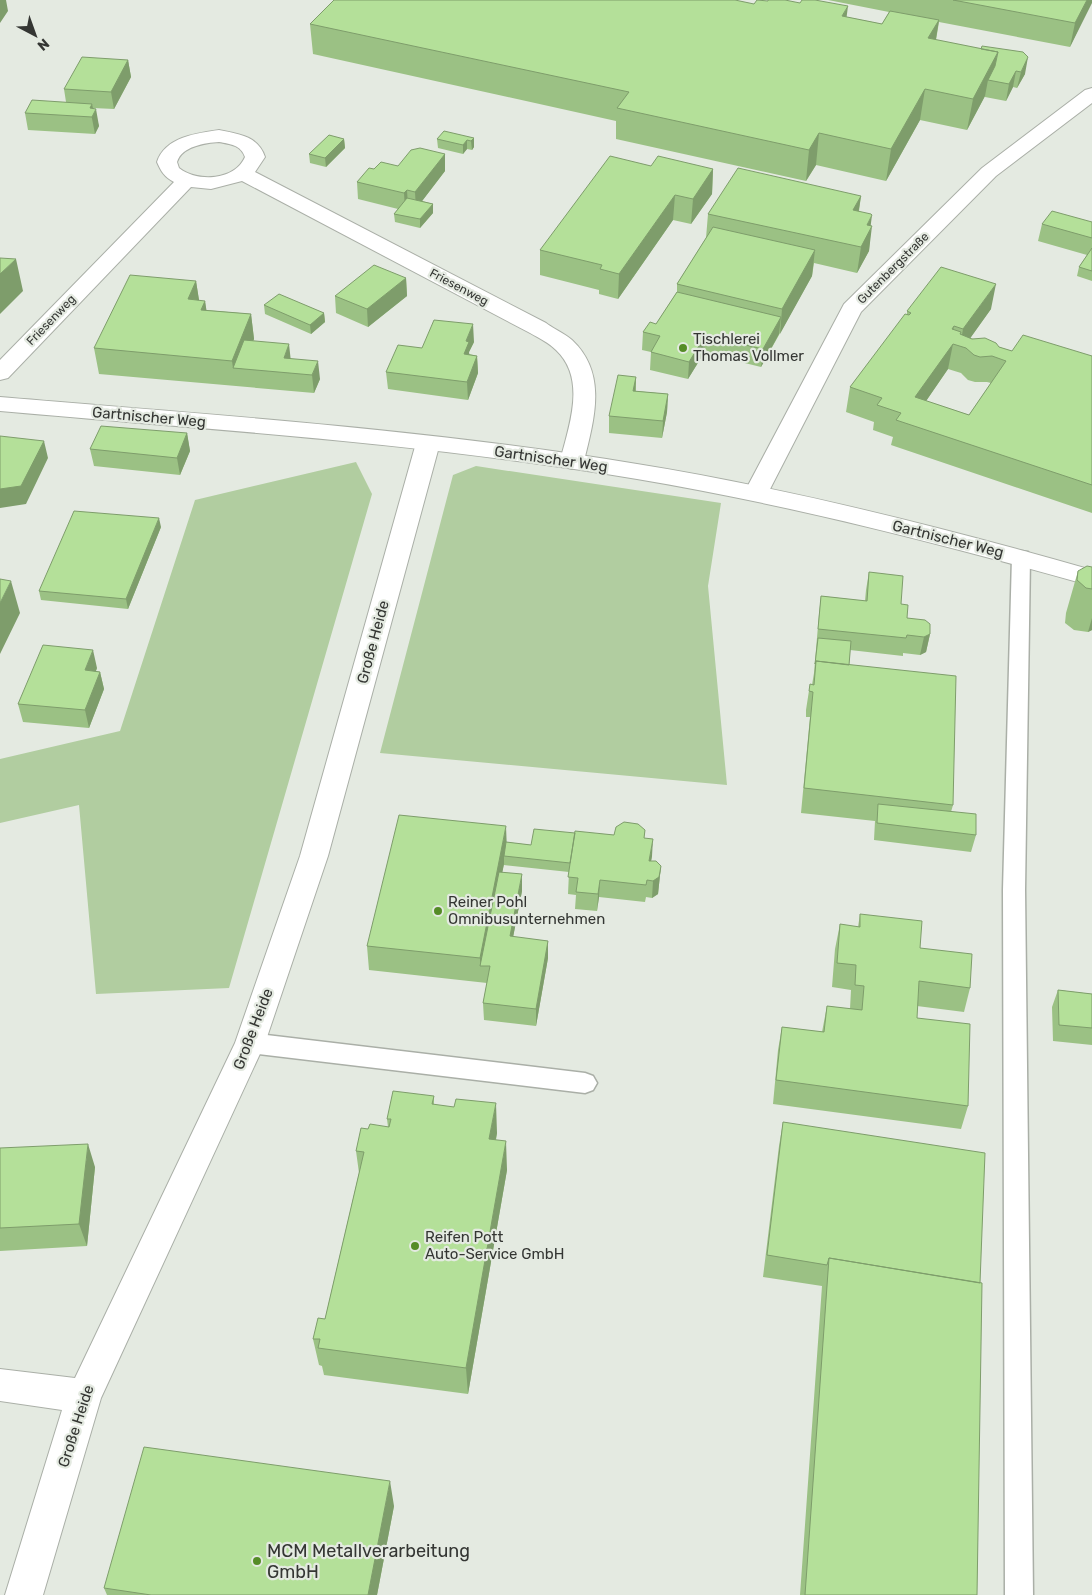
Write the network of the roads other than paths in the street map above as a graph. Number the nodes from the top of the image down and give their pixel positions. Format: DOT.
graph roads {
  1 [pos="1092,94"];
  2 [pos="244,174"];
  3 [pos="186,181"];
  4 [pos="0,373"];
  5 [pos="0,404"];
  6 [pos="428,443"];
  7 [pos="572,461"];
  8 [pos="756,492"];
  9 [pos="1021,557"];
  10 [pos="1092,578"];
  11 [pos="250,1042"];
  12 [pos="585,1083"];
  13 [pos="0,1385"];
  14 [pos="84,1396"];
  15 [pos="24,1595"];
  16 [pos="1019,1595"];
  1 -- 8 [label="street, Gutenbergstraße"];
  2 -- 3 [label="street"];
  2 -- 3 [label="street"];
  2 -- 7 [label="street, Friesenweg"];
  3 -- 4 [label="street, Friesenweg"];
  5 -- 6 [label="street, Gartnischer Weg"];
  6 -- 7 [label="street, Gartnischer Weg"];
  6 -- 11 [label="street, Große Heide"];
  7 -- 8 [label="street, Gartnischer Weg"];
  8 -- 9 [label="street, Gartnischer Weg"];
  9 -- 10 [label="street, Gartnischer Weg"];
  9 -- 16 [label="lane"];
  11 -- 12 [label="lane"];
  11 -- 14 [label="street, Große Heide"];
  13 -- 14 [label="street"];
  14 -- 15 [label="street, Große Heide"];
}
